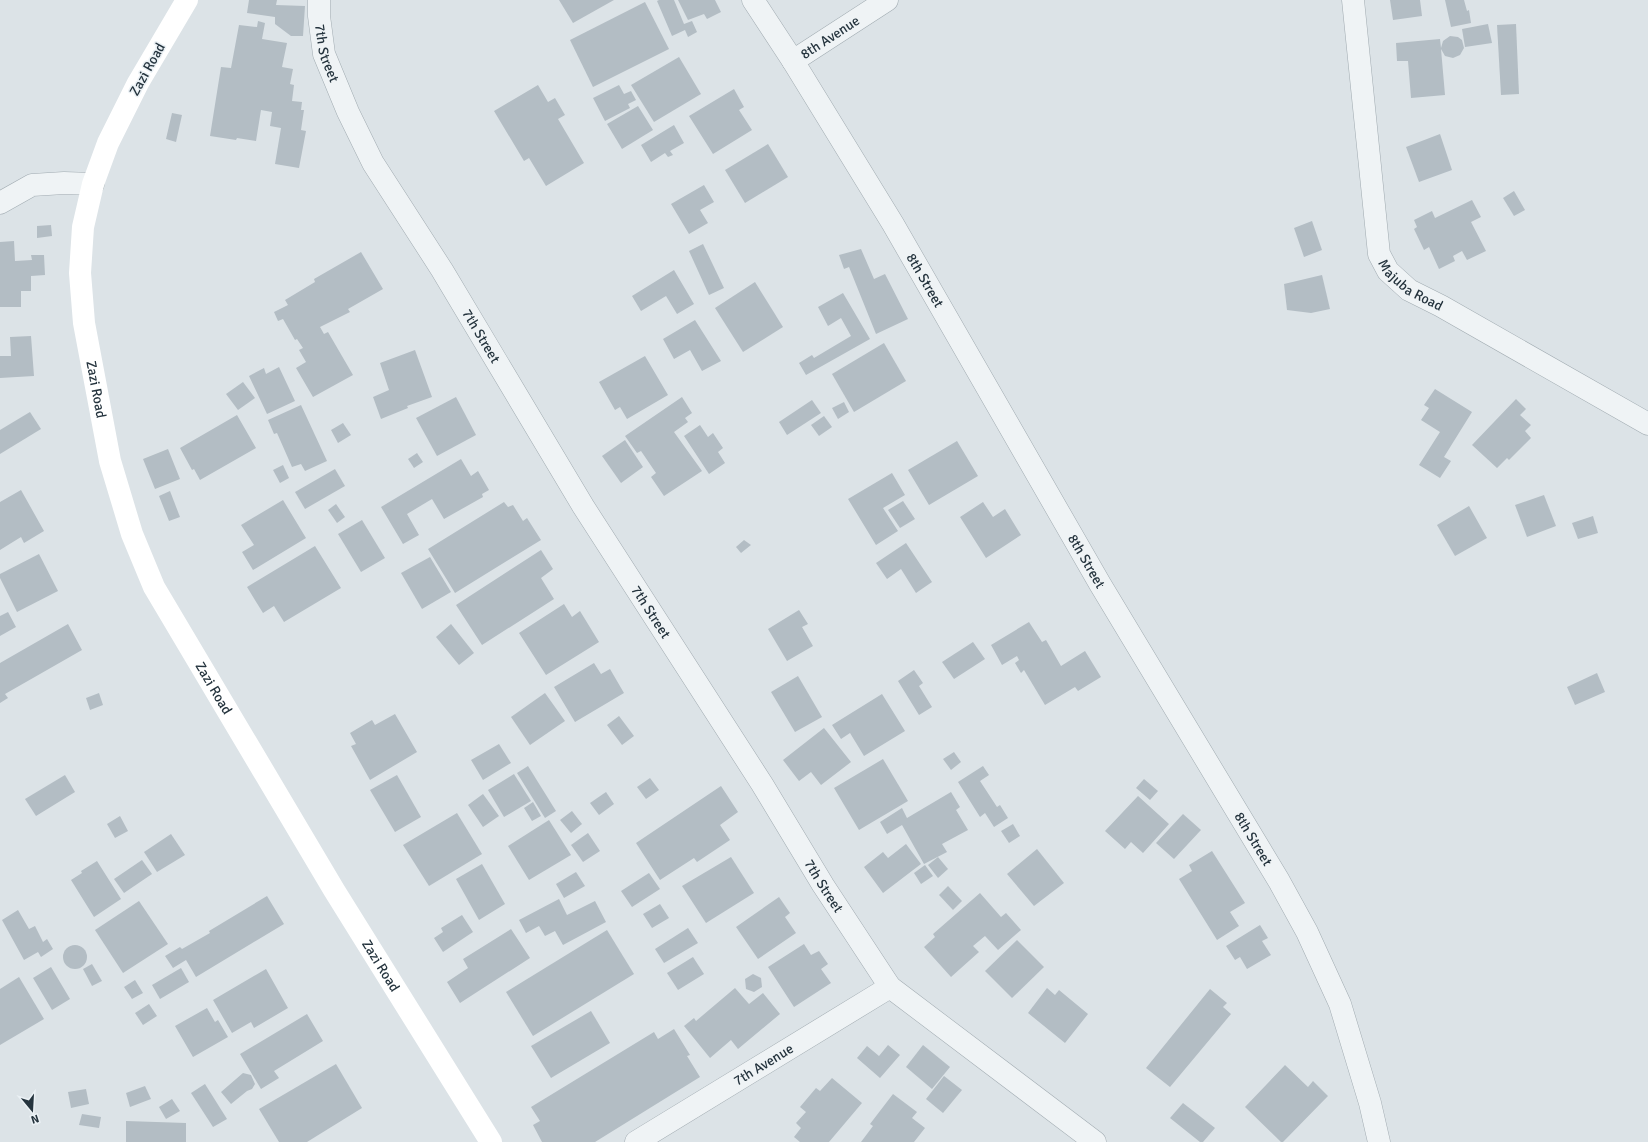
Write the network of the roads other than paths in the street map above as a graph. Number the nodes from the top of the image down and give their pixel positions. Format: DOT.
graph roads {
  1 [pos="187,0"];
  2 [pos="319,0"];
  3 [pos="753,0"];
  4 [pos="887,0"];
  5 [pos="1353,0"];
  6 [pos="793,61"];
  7 [pos="92,184"];
  8 [pos="0,203"];
  9 [pos="1648,424"];
  10 [pos="890,987"];
  11 [pos="491,1142"];
  12 [pos="636,1142"];
  13 [pos="1095,1142"];
  14 [pos="1379,1142"];
  1 -- 7 [label="street, Zazi Road"];
  2 -- 10 [label="street, 7th Street"];
  3 -- 6 [label="street, 8th Street"];
  4 -- 6 [label="street, 8th Avenue"];
  5 -- 9 [label="street, Majuba Road"];
  6 -- 14 [label="street, 8th Street"];
  7 -- 8 [label="street"];
  7 -- 11 [label="street, Zazi Road"];
  10 -- 12 [label="street, 7th Avenue"];
  10 -- 13 [label="street, 7th Street"];
}
